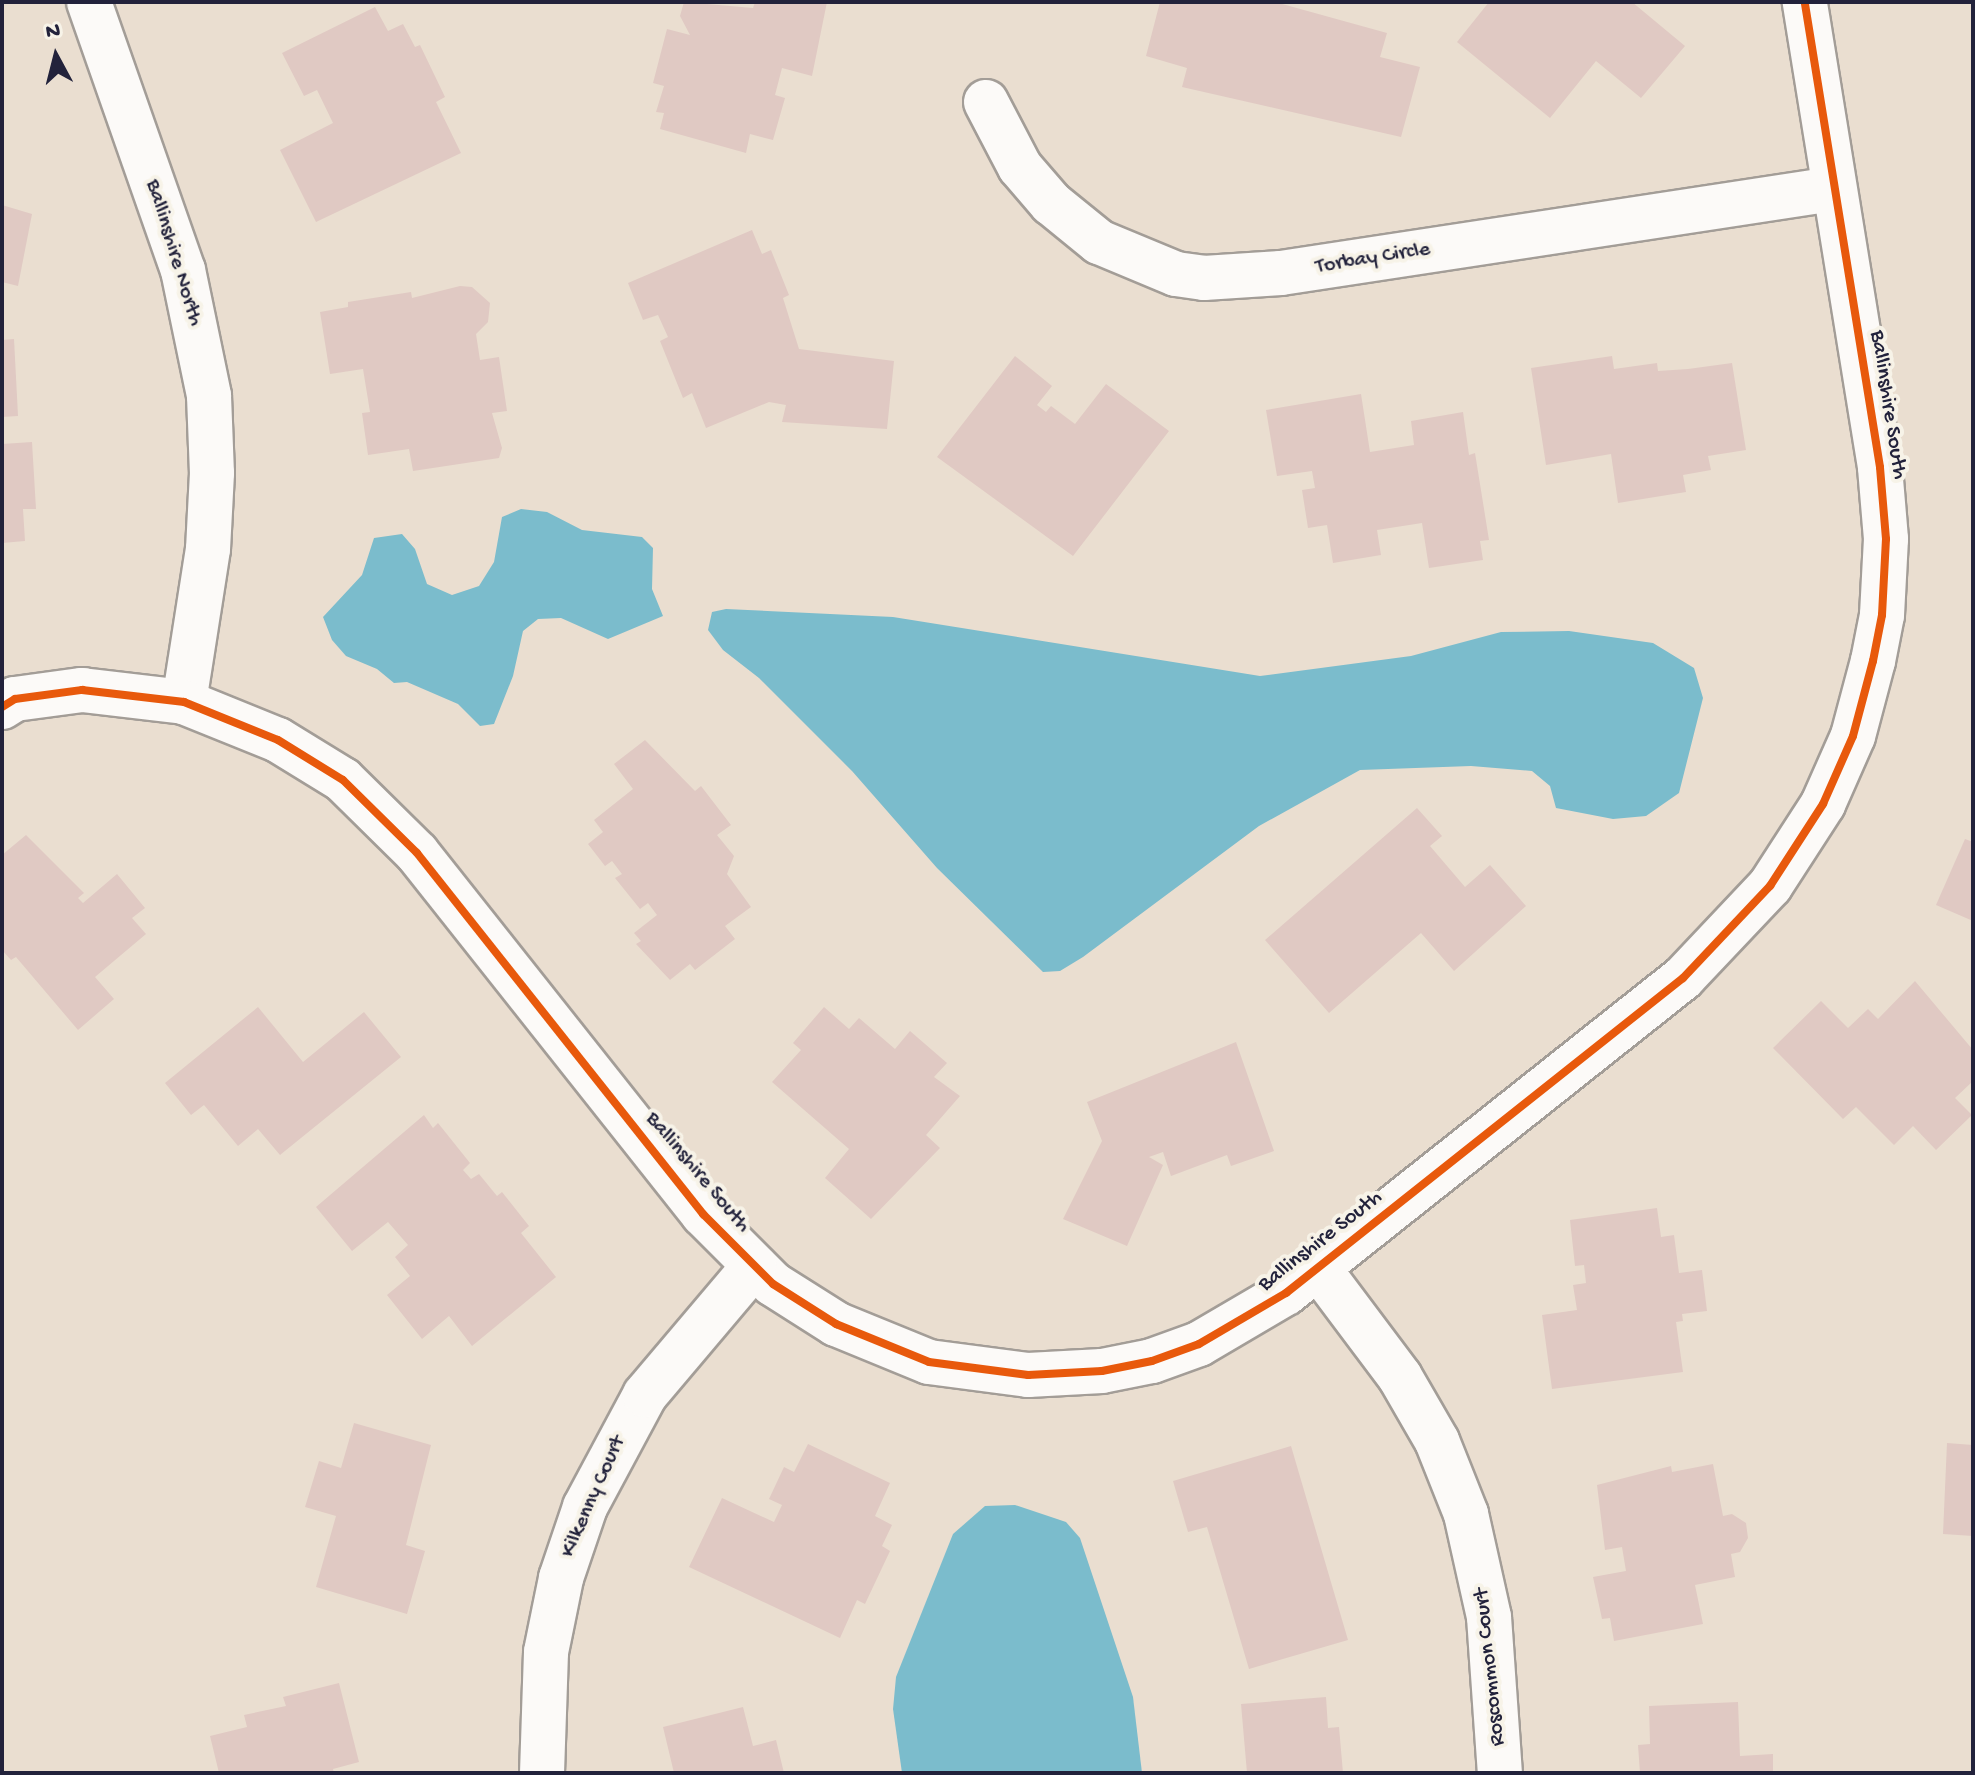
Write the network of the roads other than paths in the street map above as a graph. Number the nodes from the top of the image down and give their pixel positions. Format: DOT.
graph roads {
  1 [pos="89,2"];
  2 [pos="1805,2"];
  3 [pos="986,102"];
  4 [pos="1833,189"];
  5 [pos="6,702"];
  6 [pos="184,702"];
  7 [pos="754,1266"];
  8 [pos="1319,1269"];
  9 [pos="542,1773"];
  10 [pos="1500,1773"];
  1 -- 6 [label="street, Ballinshire North"];
  2 -- 4 [label="street"];
  3 -- 4 [label="street, Torbay Circle"];
  4 -- 8 [label="street, Ballinshire South"];
  5 -- 6 [label="street, Ballinshire South"];
  6 -- 7 [label="street, Ballinshire South"];
  7 -- 8 [label="street, Ballinshire South"];
  7 -- 9 [label="street, Kilkenny Court"];
  8 -- 10 [label="street, Roscommon Court"];
}
